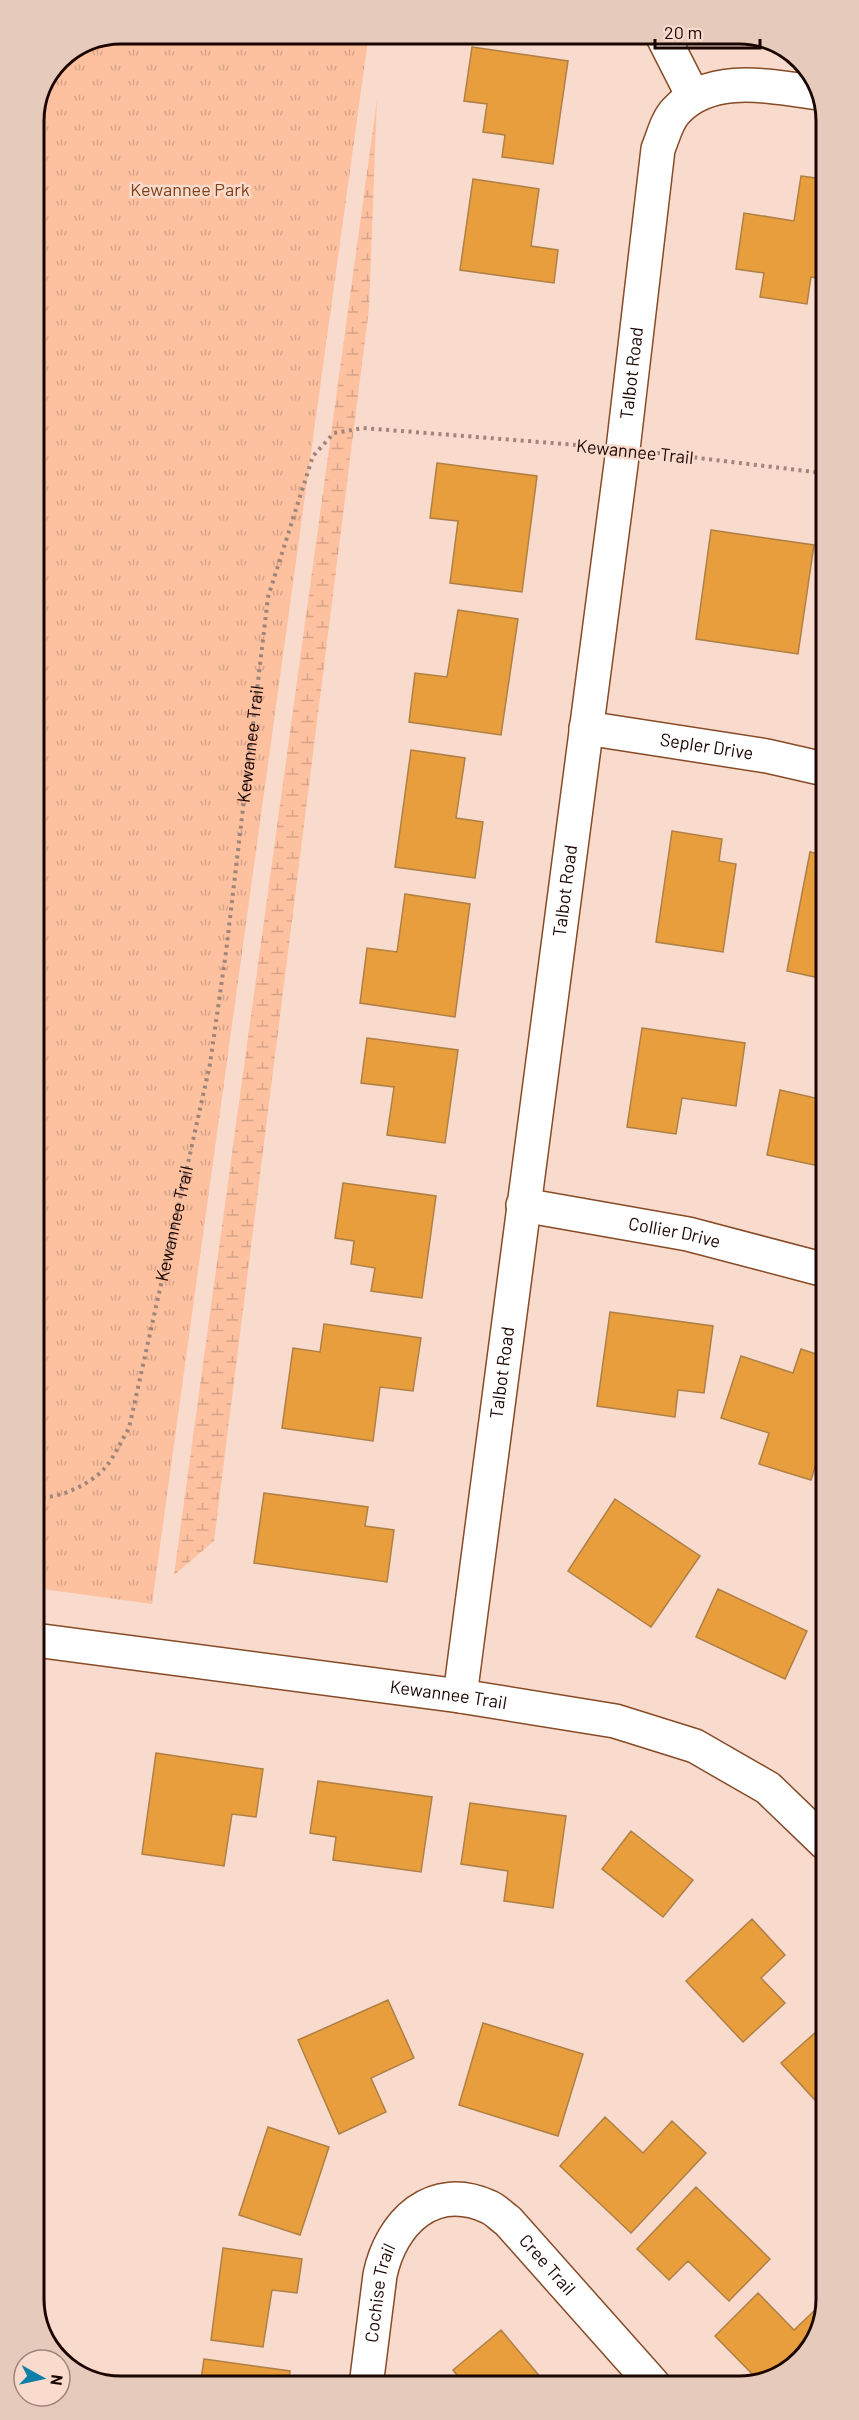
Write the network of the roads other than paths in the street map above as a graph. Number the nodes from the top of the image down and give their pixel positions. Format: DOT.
graph roads {
  1 [pos="667,44"];
  2 [pos="810,92"];
  3 [pos="693,96"];
  4 [pos="586,728"];
  5 [pos="816,767"];
  6 [pos="523,1205"];
  7 [pos="816,1268"];
  8 [pos="44,1641"];
  9 [pos="460,1696"];
  10 [pos="816,1834"];
  11 [pos="416,2210"];
  12 [pos="367,2376"];
  13 [pos="646,2376"];
  1 -- 3 [label="street"];
  2 -- 3 [label="street"];
  3 -- 4 [label="street, Talbot Road"];
  4 -- 5 [label="street, Sepler Drive"];
  4 -- 6 [label="street, Talbot Road"];
  6 -- 7 [label="street, Collier Drive"];
  6 -- 9 [label="street, Talbot Road"];
  8 -- 9 [label="street, Kewannee Trail"];
  9 -- 10 [label="street, Kewannee Trail"];
  11 -- 12 [label="street, Cochise Trail"];
  11 -- 13 [label="street, Cree Trail"];
}
